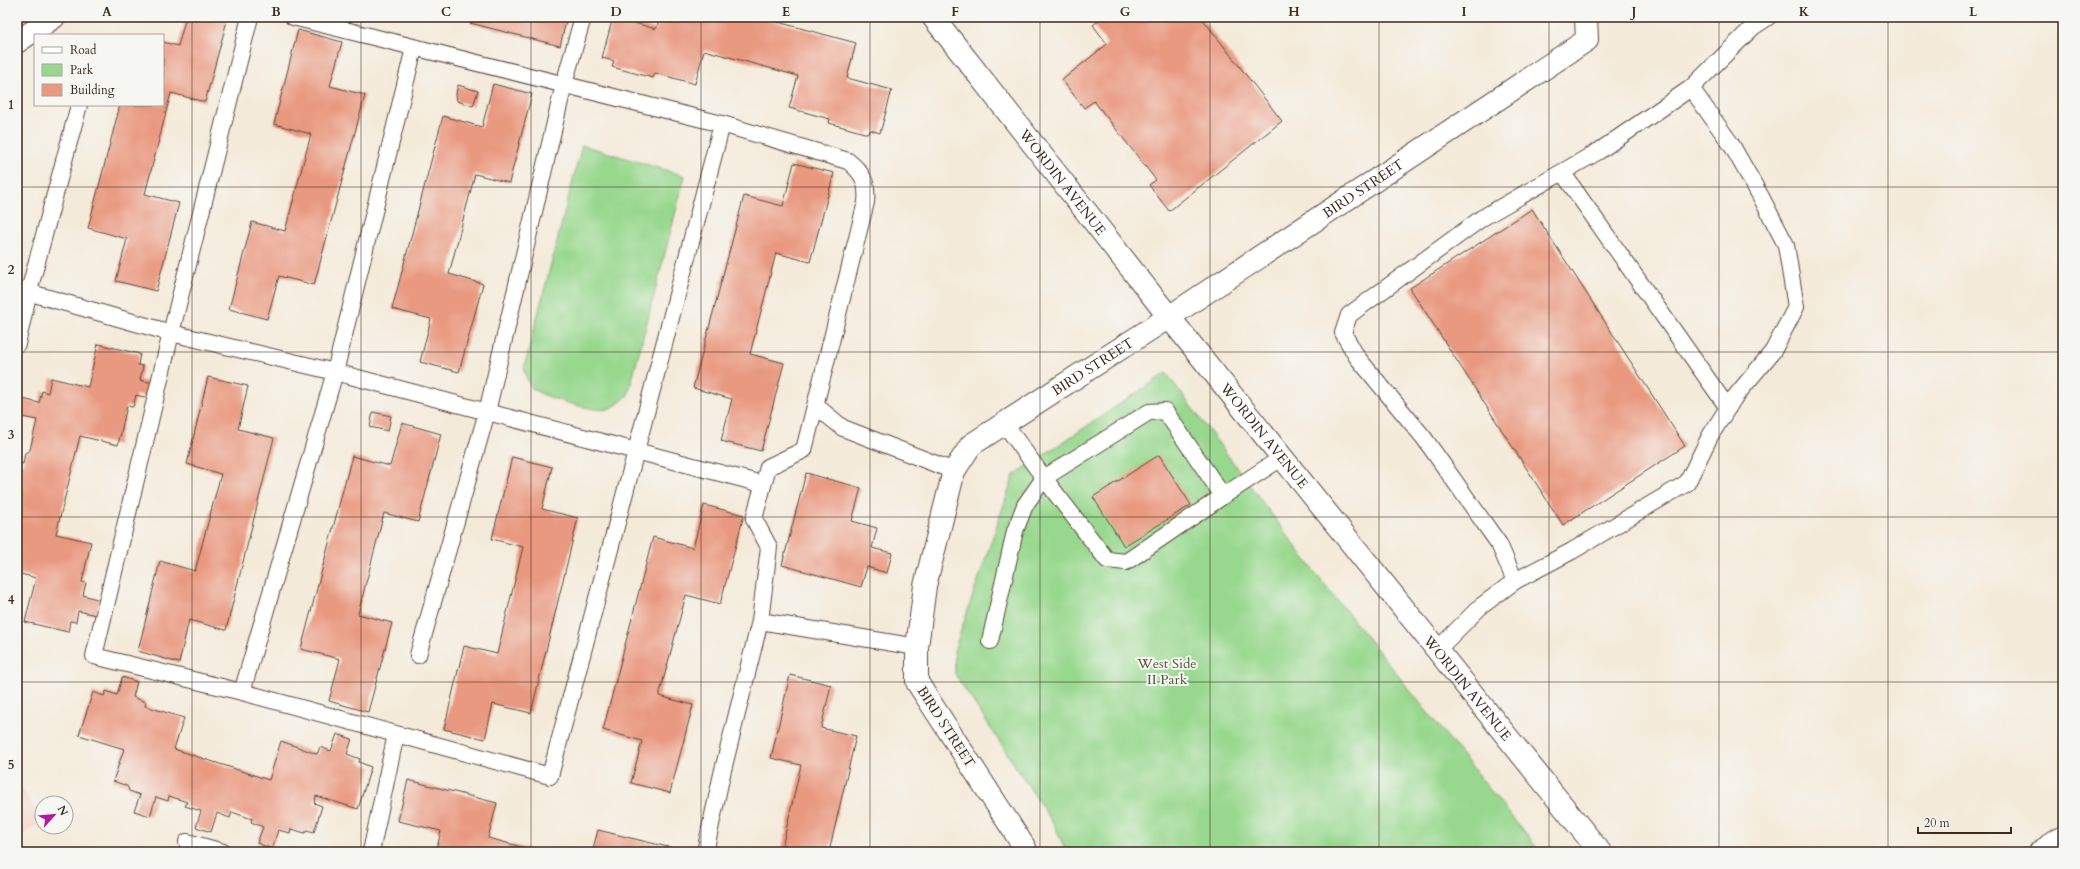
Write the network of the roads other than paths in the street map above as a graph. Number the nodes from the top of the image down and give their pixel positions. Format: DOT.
graph roads {
  1 [pos="54,17"];
  2 [pos="250,17"];
  3 [pos="293,17"];
  4 [pos="583,17"];
  5 [pos="933,17"];
  6 [pos="1586,17"];
  7 [pos="1768,17"];
  8 [pos="17,42"];
  9 [pos="414,48"];
  10 [pos="564,84"];
  11 [pos="1692,88"];
  12 [pos="79,106"];
  13 [pos="722,124"];
  14 [pos="1562,172"];
  15 [pos="23,290"];
  16 [pos="1169,317"];
  17 [pos="171,333"];
  18 [pos="17,344"];
  19 [pos="335,372"];
  20 [pos="816,406"];
  21 [pos="1728,408"];
  22 [pos="487,412"];
  23 [pos="1004,424"];
  24 [pos="636,451"];
  25 [pos="1283,457"];
  26 [pos="954,471"];
  27 [pos="1044,478"];
  28 [pos="762,484"];
  29 [pos="1223,496"];
  30 [pos="1516,581"];
  31 [pos="760,621"];
  32 [pos="990,641"];
  33 [pos="917,647"];
  34 [pos="1437,650"];
  35 [pos="418,655"];
  36 [pos="242,692"];
  37 [pos="396,734"];
  38 [pos="2063,837"];
  39 [pos="187,842"];
  40 [pos="223,852"];
  41 [pos="371,852"];
  42 [pos="705,852"];
  43 [pos="1026,852"];
  44 [pos="1600,852"];
  45 [pos="2040,852"];
  1 -- 8 [label="street"];
  2 -- 17 [label="lane"];
  3 -- 9 [label="lane"];
  4 -- 10 [label="lane"];
  5 -- 16 [label="street, WORDIN AVENUE"];
  6 -- 16 [label="street, BIRD STREET"];
  7 -- 11 [label="lane"];
  9 -- 10 [label="lane"];
  9 -- 19 [label="lane"];
  10 -- 13 [label="lane"];
  10 -- 22 [label="lane"];
  11 -- 14 [label="lane"];
  11 -- 21 [label="lane"];
  12 -- 15 [label="lane"];
  13 -- 20 [label="lane"];
  13 -- 24 [label="lane"];
  14 -- 21 [label="lane"];
  14 -- 30 [label="lane"];
  15 -- 17 [label="lane"];
  15 -- 18 [label="lane"];
  16 -- 23 [label="street, BIRD STREET"];
  16 -- 25 [label="street, WORDIN AVENUE"];
  17 -- 19 [label="lane"];
  17 -- 36 [label="lane"];
  19 -- 22 [label="lane"];
  19 -- 36 [label="lane"];
  20 -- 26 [label="lane"];
  20 -- 28 [label="lane"];
  21 -- 30 [label="lane"];
  22 -- 24 [label="lane"];
  22 -- 35 [label="lane"];
  23 -- 26 [label="street, BIRD STREET"];
  23 -- 27 [label="lane"];
  24 -- 28 [label="lane"];
  24 -- 37 [label="lane"];
  25 -- 29 [label="lane"];
  25 -- 34 [label="street, WORDIN AVENUE"];
  26 -- 33 [label="street, BIRD STREET"];
  27 -- 29 [label="lane"];
  27 -- 29 [label="lane"];
  27 -- 32 [label="lane"];
  28 -- 31 [label="lane"];
  30 -- 34 [label="lane"];
  31 -- 33 [label="lane"];
  31 -- 42 [label="lane"];
  33 -- 43 [label="street, BIRD STREET"];
  34 -- 44 [label="street, WORDIN AVENUE"];
  36 -- 37 [label="lane"];
  37 -- 41 [label="lane"];
  38 -- 45 [label="street"];
  39 -- 40 [label="lane"];
}
